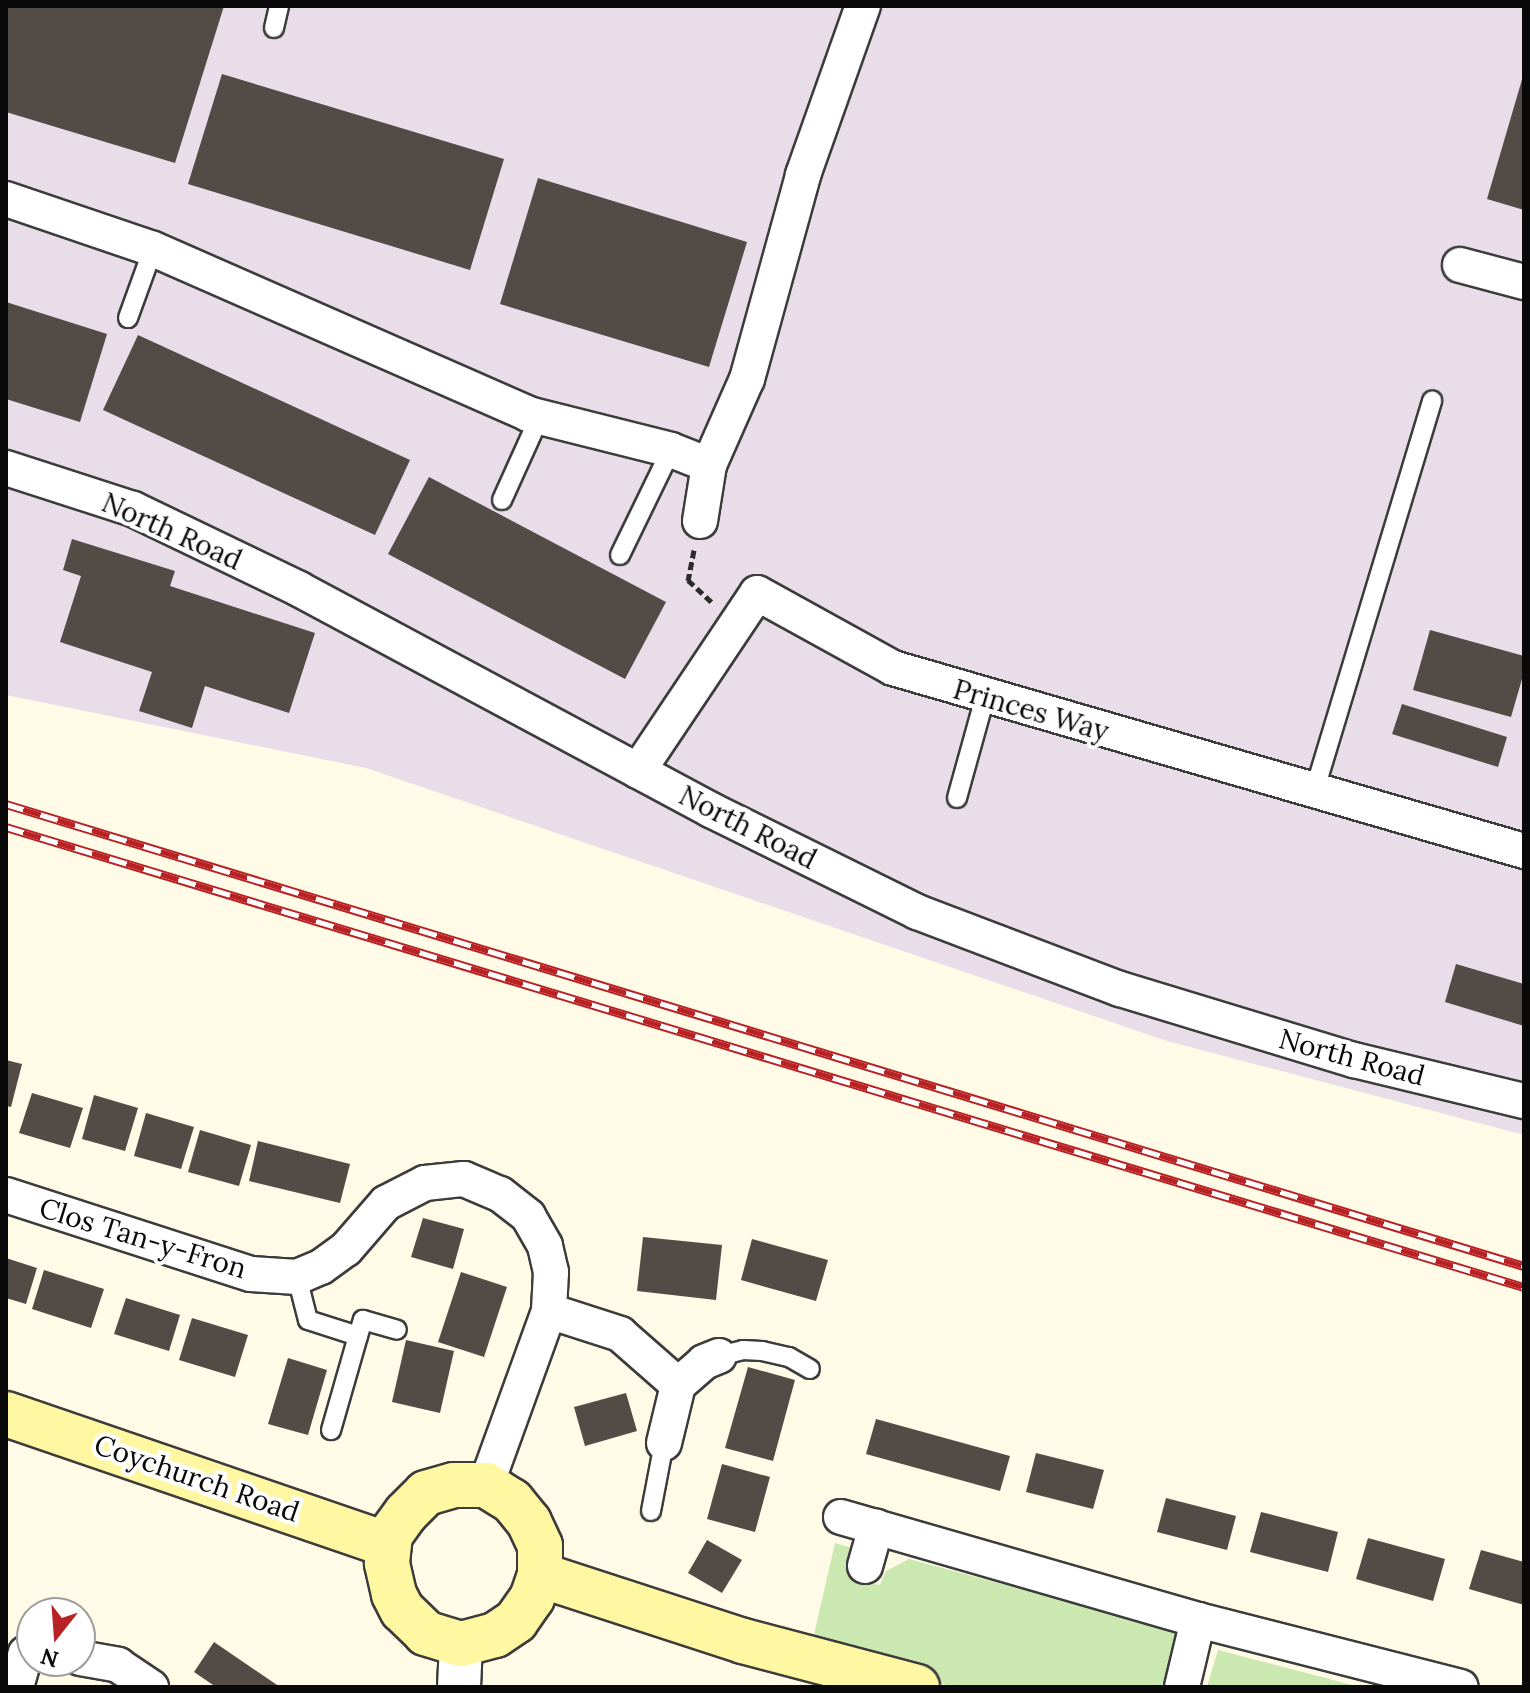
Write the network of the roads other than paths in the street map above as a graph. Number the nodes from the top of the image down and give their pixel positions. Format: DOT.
graph roads {
  1 [pos="279,6"];
  2 [pos="863,6"];
  3 [pos="274,28"];
  4 [pos="6,199"];
  5 [pos="153,249"];
  6 [pos="1460,265"];
  7 [pos="1524,282"];
  8 [pos="128,318"];
  9 [pos="1432,400"];
  10 [pos="540,416"];
  11 [pos="671,450"];
  12 [pos="709,465"];
  13 [pos="6,468"];
  14 [pos="502,500"];
  15 [pos="700,521"];
  16 [pos="620,555"];
  17 [pos="985,697"];
  18 [pos="638,771"];
  19 [pos="1314,792"];
  20 [pos="957,798"];
  21 [pos="1524,851"];
  22 [pos="1524,1101"];
  23 [pos="6,1195"];
  24 [pos="297,1277"];
  25 [pos="549,1311"];
  26 [pos="397,1330"];
  27 [pos="358,1336"];
  28 [pos="719,1356"];
  29 [pos="810,1369"];
  30 [pos="678,1385"];
  31 [pos="6,1414"];
  32 [pos="331,1430"];
  33 [pos="664,1443"];
  34 [pos="486,1485"];
  35 [pos="651,1511"];
  36 [pos="841,1517"];
  37 [pos="876,1527"];
  38 [pos="388,1545"];
  39 [pos="865,1566"];
  40 [pos="540,1575"];
  41 [pos="1198,1620"];
  42 [pos="461,1644"];
  43 [pos="96,1661"];
  44 [pos="151,1687"];
  45 [pos="459,1687"];
  46 [pos="917,1687"];
  47 [pos="1182,1687"];
  48 [pos="1461,1687"];
  1 -- 3 [label="lane"];
  2 -- 12 [label="street"];
  4 -- 5 [label="street"];
  5 -- 8 [label="lane"];
  5 -- 10 [label="street"];
  6 -- 7 [label="street"];
  9 -- 19 [label="lane"];
  10 -- 11 [label="street"];
  10 -- 14 [label="lane"];
  11 -- 12 [label="street"];
  11 -- 16 [label="lane"];
  12 -- 15 [label="street"];
  13 -- 18 [label="street, North Road"];
  17 -- 18 [label="street, Princes Way"];
  17 -- 19 [label="street, Princes Way"];
  17 -- 20 [label="lane"];
  18 -- 22 [label="street, North Road"];
  19 -- 21 [label="street, Princes Way"];
  23 -- 24 [label="street, Clos Tan-y-Fron"];
  24 -- 25 [label="street"];
  24 -- 27 [label="lane"];
  25 -- 30 [label="street"];
  25 -- 34 [label="street"];
  26 -- 27 [label="lane"];
  27 -- 32 [label="lane"];
  28 -- 29 [label="lane"];
  28 -- 30 [label="street"];
  30 -- 33 [label="street"];
  31 -- 38 [label="main road, Coychurch Road"];
  33 -- 35 [label="lane"];
  34 -- 38 [label="main road"];
  34 -- 40 [label="main road"];
  36 -- 37 [label="street"];
  37 -- 39 [label="street"];
  37 -- 41 [label="street"];
  38 -- 42 [label="main road"];
  40 -- 42 [label="main road"];
  40 -- 46 [label="main road"];
  41 -- 47 [label="street"];
  41 -- 48 [label="street"];
  42 -- 45 [label="street"];
  43 -- 44 [label="street"];
}
